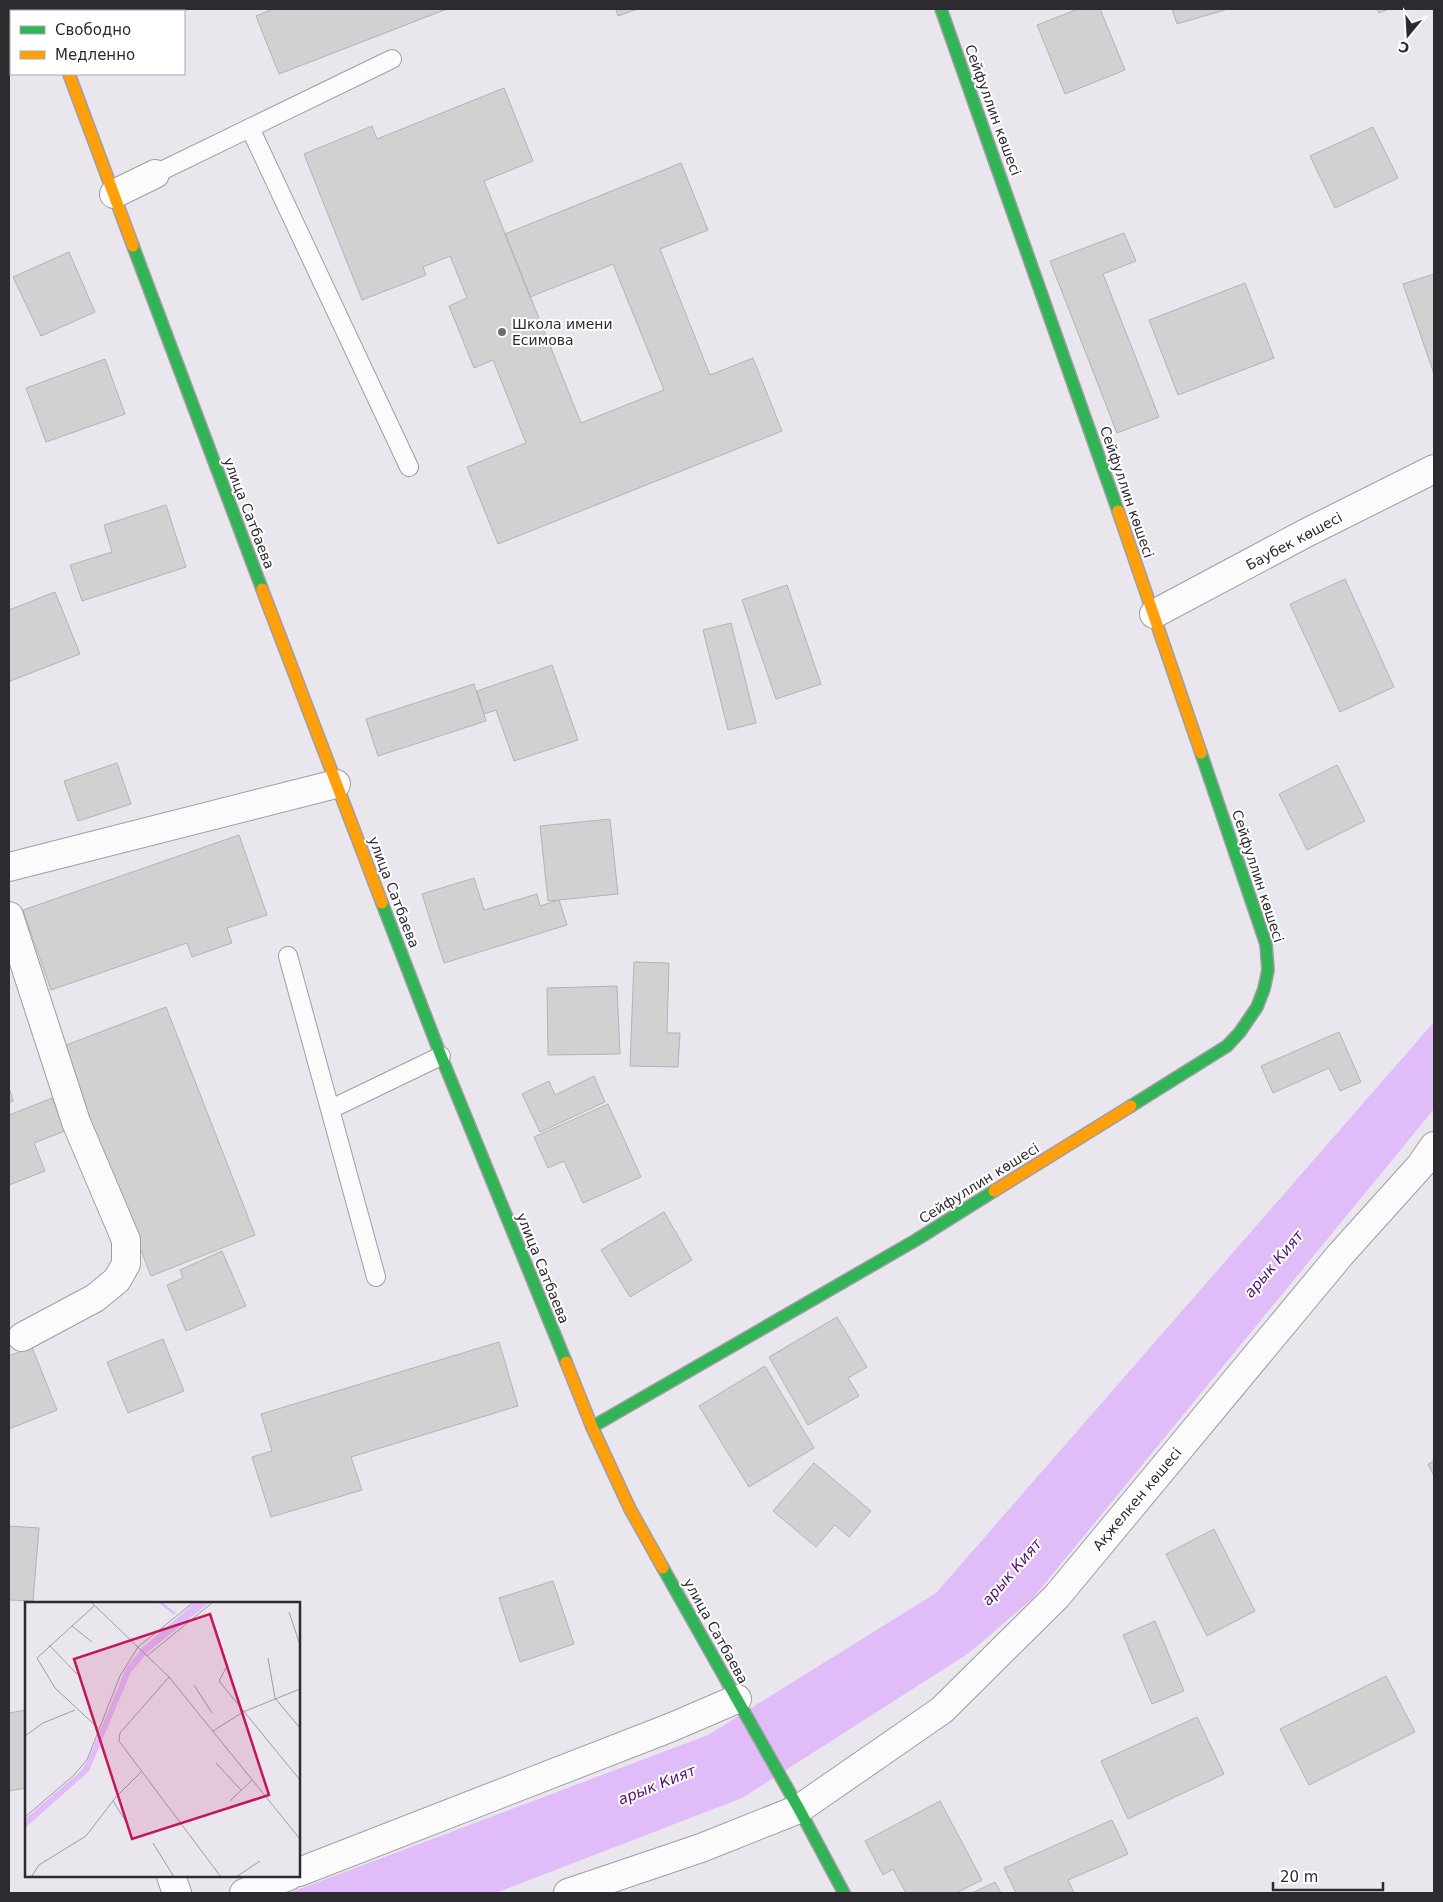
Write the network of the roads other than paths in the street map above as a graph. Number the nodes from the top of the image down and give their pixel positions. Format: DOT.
graph roads {
  1 [pos="941,9"];
  2 [pos="392,59"];
  3 [pos="69,75"];
  4 [pos="250,128"];
  5 [pos="155,174"];
  6 [pos="114,194"];
  7 [pos="409,467"];
  8 [pos="1434,469"];
  9 [pos="1154,614"];
  10 [pos="336,784"];
  11 [pos="9,867"];
  12 [pos="9,916"];
  13 [pos="288,956"];
  14 [pos="441,1056"];
  15 [pos="331,1109"];
  16 [pos="1430,1164"];
  17 [pos="376,1277"];
  18 [pos="22,1337"];
  19 [pos="592,1427"];
  20 [pos="737,1699"];
  21 [pos="799,1809"];
  22 [pos="300,1872"];
  23 [pos="171,1877"];
  24 [pos="286,1877"];
  25 [pos="178,1893"];
  26 [pos="244,1893"];
  27 [pos="568,1893"];
  28 [pos="844,1893"];
  1 -- 9 [label="street, Сейфуллин көшесі"];
  2 -- 4 [label="lane"];
  3 -- 6 [label="street, улица Сатбаева"];
  4 -- 5 [label="lane"];
  4 -- 7 [label="lane"];
  5 -- 6 [label="street"];
  6 -- 10 [label="street, улица Сатбаева"];
  8 -- 9 [label="street, Баубек көшесі"];
  9 -- 19 [label="street, Сейфуллин көшесі"];
  10 -- 11 [label="street"];
  10 -- 14 [label="street, улица Сатбаева"];
  12 -- 18 [label="street"];
  13 -- 15 [label="lane"];
  14 -- 15 [label="lane"];
  14 -- 19 [label="street, улица Сатбаева"];
  15 -- 17 [label="lane"];
  16 -- 21 [label="street, Ақжелкен көшесі"];
  19 -- 20 [label="street, улица Сатбаева"];
  20 -- 21 [label="street, улица Сатбаева"];
  20 -- 22 [label="street"];
  21 -- 27 [label="street, Ақжелкен көшесі"];
  21 -- 28 [label="street, улица Сатбаева"];
  23 -- 25 [label="street"];
  24 -- 26 [label="street"];
}
